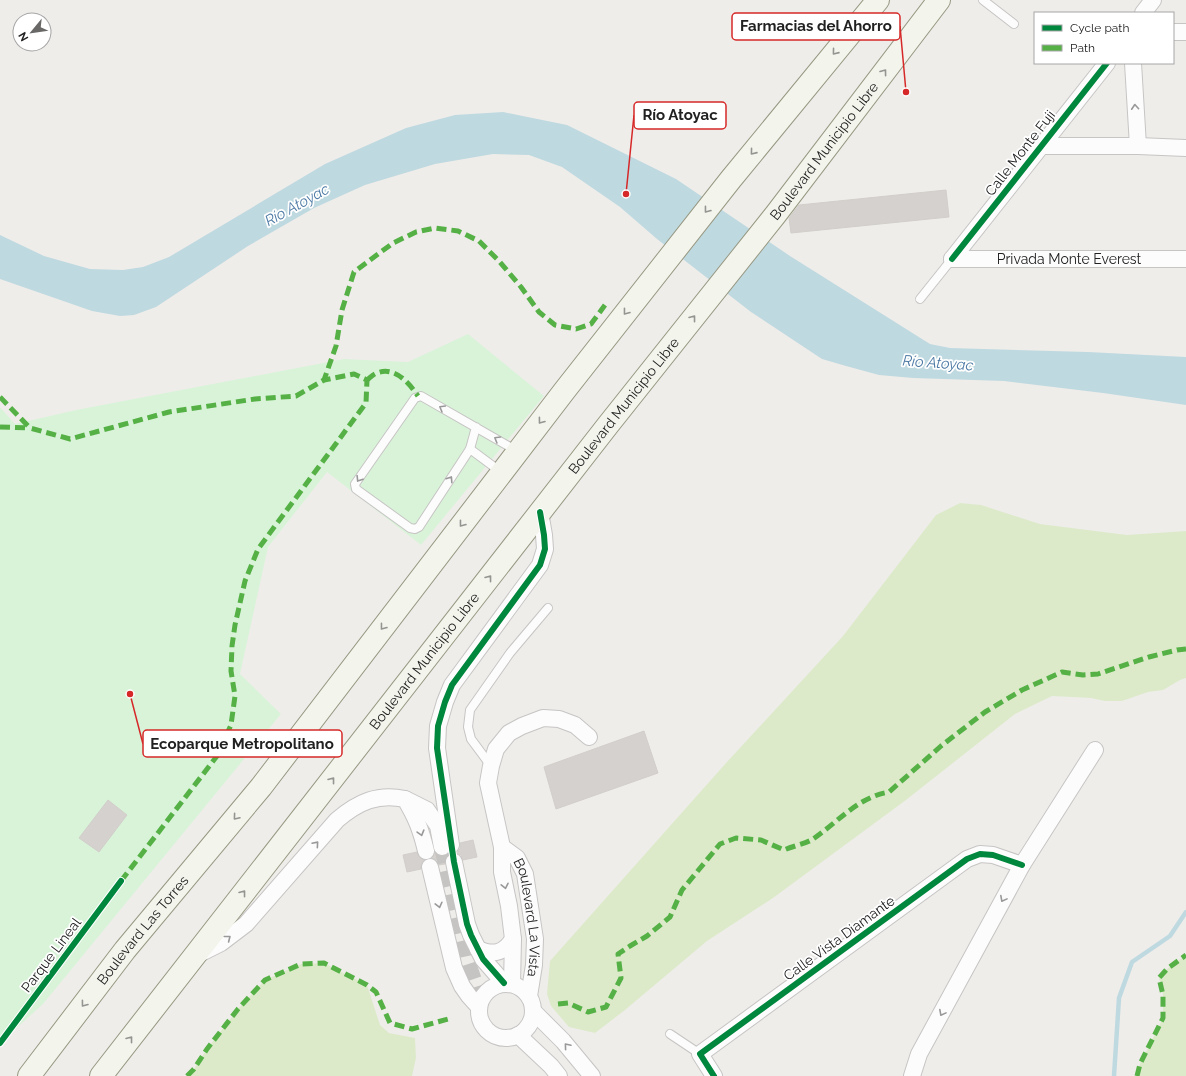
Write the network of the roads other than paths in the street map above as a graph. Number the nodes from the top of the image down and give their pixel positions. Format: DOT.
graph roads {
  1 [pos="878,0"];
  2 [pos="940,0"];
  3 [pos="983,0"];
  4 [pos="1014,24"];
  5 [pos="1174,32"];
  6 [pos="1186,32"];
  7 [pos="1106,64"];
  8 [pos="1133,64"];
  9 [pos="1040,146"];
  10 [pos="1138,146"];
  11 [pos="1186,148"];
  12 [pos="952,259"];
  13 [pos="1186,259"];
  14 [pos="920,299"];
  15 [pos="476,427"];
  16 [pos="470,449"];
  17 [pos="518,451"];
  18 [pos="502,472"];
  19 [pos="540,512"];
  20 [pos="548,608"];
  21 [pos="589,737"];
  22 [pos="1095,750"];
  23 [pos="491,766"];
  24 [pos="405,799"];
  25 [pos="502,847"];
  26 [pos="426,850"];
  27 [pos="454,862"];
  28 [pos="1022,865"];
  29 [pos="430,867"];
  30 [pos="513,939"];
  31 [pos="478,949"];
  32 [pos="194,957"];
  33 [pos="508,983"];
  34 [pos="529,996"];
  35 [pos="478,1006"];
  36 [pos="534,1011"];
  37 [pos="670,1034"];
  38 [pos="518,1036"];
  39 [pos="700,1054"];
  40 [pos="104,1074"];
  41 [pos="29,1076"];
  42 [pos="559,1076"];
  43 [pos="592,1076"];
  44 [pos="714,1076"];
  45 [pos="912,1076"];
  1 -- 17 [label="main road, one-way"];
  19 -- 2 [label="main road, Boulevard Municipio Libre, one-way"];
  3 -- 4 [label="lane"];
  5 -- 6 [label="street"];
  7 -- 9 [label="street, Calle Monte Fuji"];
  10 -- 8 [label="street, one-way"];
  9 -- 10 [label="street"];
  9 -- 12 [label="street, Calle Monte Fuji"];
  10 -- 11 [label="street"];
  12 -- 13 [label="street, Privada Monte Everest"];
  12 -- 14 [label="lane, Calle Monte Fuji"];
  15 -- 16 [label="lane"];
  15 -- 16 [label="lane, one-way"];
  17 -- 15 [label="lane, one-way"];
  16 -- 18 [label="lane"];
  17 -- 18 [label="main road"];
  18 -- 41 [label="main road, Boulevard Las Torres, one-way"];
  19 -- 24 [label="street"];
  32 -- 19 [label="main road, Boulevard Municipio Libre, one-way"];
  20 -- 23 [label="lane"];
  21 -- 23 [label="street, Boulevard La Vista"];
  22 -- 28 [label="street"];
  23 -- 25 [label="street, Boulevard La Vista"];
  24 -- 26 [label="street, one-way"];
  32 -- 24 [label="street, one-way"];
  25 -- 30 [label="street, Boulevard La Vista, one-way"];
  25 -- 34 [label="street, Boulevard La Vista"];
  27 -- 31 [label="street, Boulevard La Vista"];
  28 -- 39 [label="street, Calle Vista Diamante"];
  28 -- 45 [label="street, one-way"];
  29 -- 35 [label="street, one-way"];
  30 -- 31 [label="street"];
  30 -- 33 [label="street, Boulevard La Vista"];
  31 -- 33 [label="street, Boulevard La Vista"];
  40 -- 32 [label="main road, one-way"];
  33 -- 34 [label="street"];
  33 -- 35 [label="street"];
  34 -- 36 [label="street"];
  35 -- 38 [label="street"];
  36 -- 38 [label="street"];
  43 -- 36 [label="street, one-way"];
  37 -- 39 [label="lane"];
  38 -- 42 [label="street"];
  39 -- 44 [label="street"];
}
